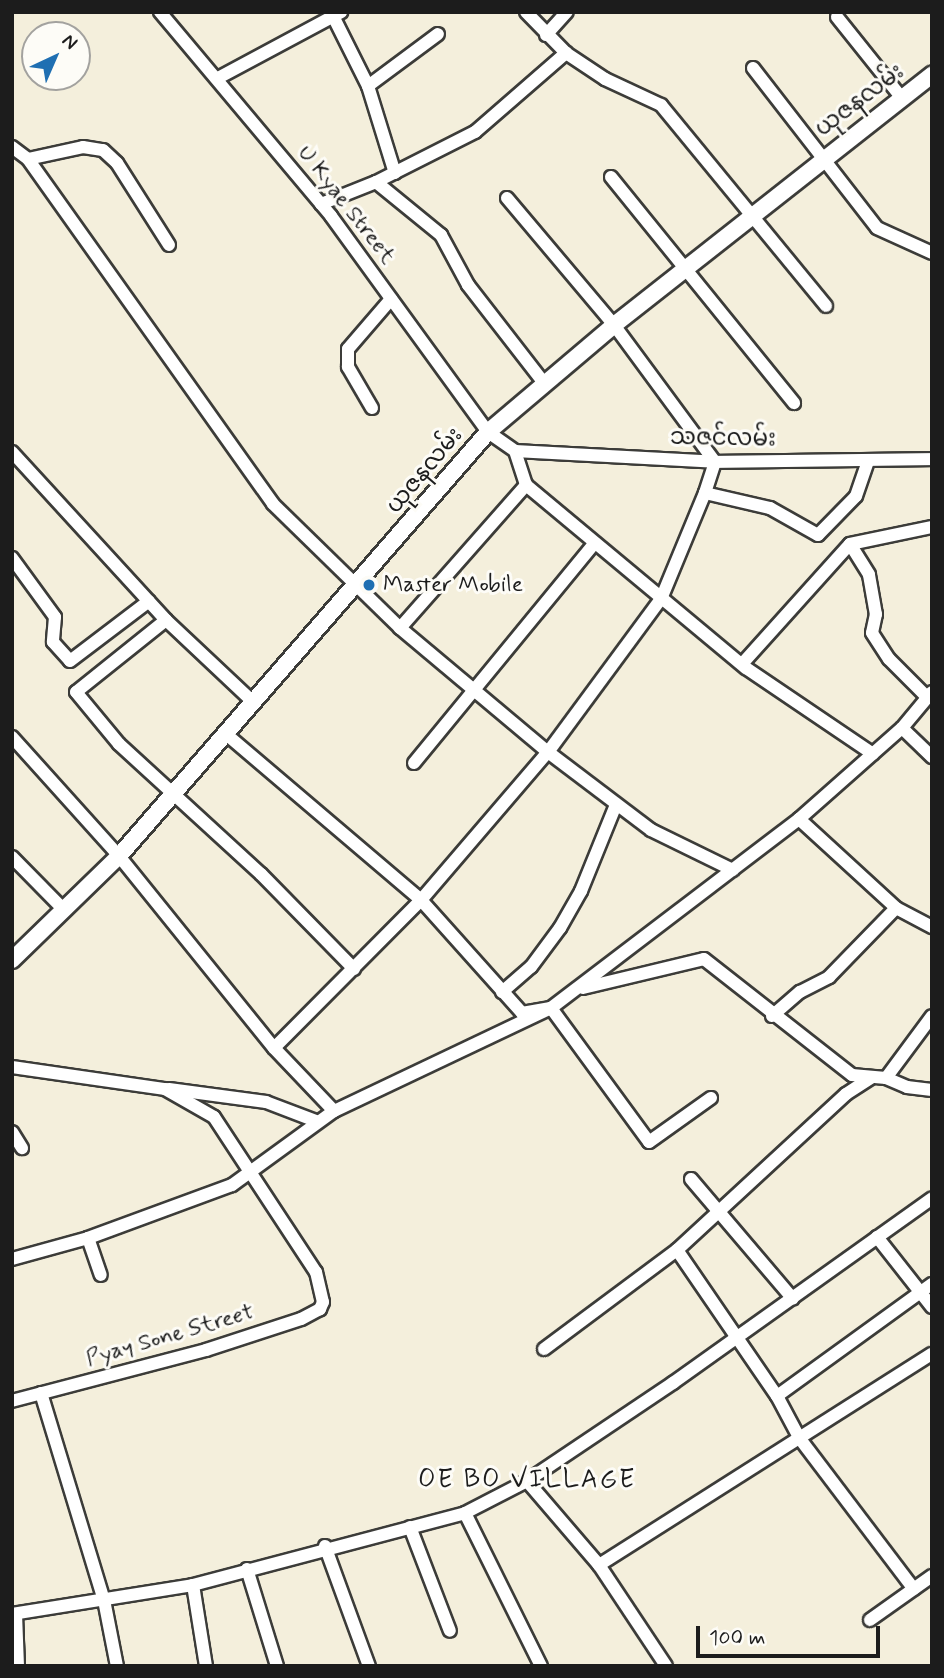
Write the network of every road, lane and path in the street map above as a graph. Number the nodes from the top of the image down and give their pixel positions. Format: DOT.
graph roads {
  1 [pos="160,12"];
  2 [pos="526,12"];
  3 [pos="567,12"];
  4 [pos="336,14"];
  5 [pos="837,17"];
  6 [pos="438,34"];
  7 [pos="546,35"];
  8 [pos="566,53"];
  9 [pos="753,68"];
  10 [pos="932,75"];
  11 [pos="218,78"];
  12 [pos="368,86"];
  13 [pos="902,98"];
  14 [pos="12,147"];
  15 [pos="824,156"];
  16 [pos="28,159"];
  17 [pos="395,173"];
  18 [pos="611,177"];
  19 [pos="376,183"];
  20 [pos="507,198"];
  21 [pos="321,204"];
  22 [pos="752,215"];
  23 [pos="169,244"];
  24 [pos="932,253"];
  25 [pos="683,271"];
  26 [pos="391,299"];
  27 [pos="826,306"];
  28 [pos="614,325"];
  29 [pos="544,383"];
  30 [pos="794,403"];
  31 [pos="372,408"];
  32 [pos="488,432"];
  33 [pos="12,452"];
  34 [pos="515,452"];
  35 [pos="932,458"];
  36 [pos="868,461"];
  37 [pos="715,462"];
  38 [pos="526,485"];
  39 [pos="705,493"];
  40 [pos="932,527"];
  41 [pos="594,544"];
  42 [pos="850,544"];
  43 [pos="12,558"];
  44 [pos="358,584"];
  45 [pos="661,599"];
  46 [pos="149,601"];
  47 [pos="166,620"];
  48 [pos="400,628"];
  49 [pos="742,664"];
  50 [pos="475,690"];
  51 [pos="930,694"];
  52 [pos="254,703"];
  53 [pos="902,728"];
  54 [pos="226,734"];
  55 [pos="12,737"];
  56 [pos="548,752"];
  57 [pos="873,754"];
  58 [pos="932,757"];
  59 [pos="414,763"];
  60 [pos="172,793"];
  61 [pos="615,805"];
  62 [pos="799,819"];
  63 [pos="119,856"];
  64 [pos="12,857"];
  65 [pos="733,870"];
  66 [pos="421,900"];
  67 [pos="896,908"];
  68 [pos="64,911"];
  69 [pos="932,926"];
  70 [pos="12,960"];
  71 [pos="354,969"];
  72 [pos="579,989"];
  73 [pos="502,992"];
  74 [pos="551,1008"];
  75 [pos="772,1016"];
  76 [pos="932,1016"];
  77 [pos="274,1048"];
  78 [pos="12,1067"];
  79 [pos="872,1077"];
  80 [pos="886,1078"];
  81 [pos="165,1089"];
  82 [pos="932,1090"];
  83 [pos="710,1098"];
  84 [pos="334,1111"];
  85 [pos="316,1121"];
  86 [pos="12,1132"];
  87 [pos="22,1149"];
  88 [pos="249,1173"];
  89 [pos="691,1179"];
  90 [pos="932,1198"];
  91 [pos="722,1211"];
  92 [pos="877,1237"];
  93 [pos="88,1238"];
  94 [pos="677,1250"];
  95 [pos="12,1259"];
  96 [pos="100,1275"];
  97 [pos="932,1284"];
  98 [pos="920,1293"];
  99 [pos="793,1299"];
  100 [pos="932,1307"];
  101 [pos="738,1337"];
  102 [pos="544,1349"];
  103 [pos="932,1354"];
  104 [pos="41,1393"];
  105 [pos="777,1396"];
  106 [pos="12,1401"];
  107 [pos="800,1439"];
  108 [pos="527,1481"];
  109 [pos="465,1513"];
  110 [pos="410,1527"];
  111 [pos="325,1546"];
  112 [pos="600,1565"];
  113 [pos="247,1569"];
  114 [pos="932,1576"];
  115 [pos="193,1585"];
  116 [pos="914,1589"];
  117 [pos="104,1600"];
  118 [pos="14,1614"];
  119 [pos="870,1620"];
  120 [pos="450,1631"];
  121 [pos="18,1666"];
  122 [pos="117,1666"];
  123 [pos="206,1666"];
  124 [pos="277,1666"];
  125 [pos="369,1666"];
  126 [pos="541,1666"];
  127 [pos="666,1666"];
  1 -- 11 [label="street, U Kyae Street"];
  2 -- 7 [label="street"];
  3 -- 7 [label="street"];
  4 -- 11 [label="street"];
  4 -- 12 [label="street"];
  5 -- 13 [label="street"];
  6 -- 12 [label="street"];
  7 -- 8 [label="street"];
  8 -- 17 [label="street"];
  8 -- 22 [label="street"];
  9 -- 15 [label="street"];
  10 -- 13 [label="street, ယုဇနလမ်း"];
  11 -- 21 [label="street, U Kyae Street"];
  12 -- 17 [label="street"];
  13 -- 15 [label="street, ယုဇနလမ်း"];
  14 -- 16 [label="street"];
  15 -- 22 [label="street, ယုဇနလမ်း"];
  15 -- 24 [label="street"];
  16 -- 23 [label="street"];
  16 -- 44 [label="street"];
  17 -- 19 [label="street"];
  18 -- 25 [label="street"];
  19 -- 21 [label="street"];
  19 -- 29 [label="street"];
  20 -- 28 [label="street"];
  21 -- 26 [label="street, U Kyae Street"];
  22 -- 25 [label="street, ယုဇနလမ်း"];
  22 -- 27 [label="street"];
  25 -- 28 [label="street, ယုဇနလမ်း"];
  25 -- 30 [label="street"];
  26 -- 31 [label="street"];
  26 -- 32 [label="street, U Kyae Street"];
  28 -- 29 [label="street, ယုဇနလမ်း"];
  28 -- 37 [label="street"];
  29 -- 32 [label="street, ယုဇနလမ်း"];
  32 -- 34 [label="street, U Kyae Street"];
  32 -- 44 [label="street, ယုဇနလမ်း"];
  33 -- 46 [label="street"];
  34 -- 37 [label="street, သဇင်လမ်း"];
  34 -- 38 [label="street"];
  35 -- 36 [label="street, သဇင်လမ်း"];
  36 -- 37 [label="street, သဇင်လမ်း"];
  36 -- 39 [label="street"];
  37 -- 39 [label="street"];
  38 -- 41 [label="street"];
  38 -- 48 [label="street"];
  39 -- 45 [label="street"];
  40 -- 42 [label="street"];
  41 -- 45 [label="street"];
  41 -- 50 [label="street"];
  42 -- 49 [label="street"];
  42 -- 51 [label="street"];
  43 -- 46 [label="street"];
  44 -- 48 [label="street"];
  44 -- 52 [label="street, ယုဇနလမ်း"];
  45 -- 49 [label="street"];
  45 -- 56 [label="street"];
  46 -- 47 [label="street"];
  47 -- 52 [label="street"];
  47 -- 60 [label="street"];
  48 -- 50 [label="street"];
  49 -- 57 [label="street"];
  50 -- 56 [label="street"];
  50 -- 59 [label="street"];
  51 -- 53 [label="street"];
  52 -- 54 [label="street, ယုဇနလမ်း"];
  53 -- 57 [label="street"];
  53 -- 58 [label="street"];
  54 -- 60 [label="street, ယုဇနလမ်း"];
  54 -- 66 [label="street"];
  55 -- 63 [label="street"];
  56 -- 61 [label="street"];
  56 -- 66 [label="street"];
  57 -- 62 [label="street"];
  60 -- 63 [label="street, ယုဇနလမ်း"];
  60 -- 71 [label="street"];
  61 -- 65 [label="street"];
  61 -- 73 [label="street"];
  62 -- 65 [label="street"];
  62 -- 67 [label="street"];
  63 -- 68 [label="street, ယုဇနလမ်း"];
  63 -- 77 [label="street"];
  64 -- 68 [label="street"];
  65 -- 72 [label="street"];
  66 -- 71 [label="street"];
  66 -- 73 [label="street"];
  67 -- 69 [label="street"];
  67 -- 75 [label="street"];
  68 -- 70 [label="street, ယုဇနလမ်း"];
  71 -- 77 [label="street"];
  72 -- 74 [label="street"];
  72 -- 75 [label="street"];
  73 -- 74 [label="street"];
  74 -- 83 [label="street"];
  74 -- 84 [label="street"];
  75 -- 79 [label="street"];
  76 -- 80 [label="street"];
  77 -- 84 [label="street"];
  78 -- 81 [label="street"];
  79 -- 80 [label="street"];
  79 -- 91 [label="street"];
  80 -- 82 [label="street"];
  81 -- 85 [label="street"];
  81 -- 88 [label="street"];
  84 -- 85 [label="street"];
  85 -- 88 [label="street"];
  86 -- 87 [label="street"];
  88 -- 93 [label="street"];
  88 -- 104 [label="street, Pyay Sone Street"];
  89 -- 91 [label="street"];
  90 -- 92 [label="street"];
  91 -- 94 [label="street"];
  91 -- 99 [label="street"];
  92 -- 98 [label="street"];
  92 -- 99 [label="street"];
  93 -- 95 [label="street"];
  93 -- 96 [label="street"];
  94 -- 101 [label="street"];
  94 -- 102 [label="street"];
  97 -- 98 [label="street"];
  98 -- 100 [label="street"];
  98 -- 105 [label="street"];
  99 -- 101 [label="street"];
  101 -- 105 [label="street"];
  101 -- 108 [label="street"];
  103 -- 107 [label="street"];
  104 -- 106 [label="street, Pyay Sone Street"];
  104 -- 117 [label="street"];
  105 -- 107 [label="street"];
  107 -- 112 [label="street"];
  107 -- 116 [label="street"];
  108 -- 109 [label="street"];
  108 -- 112 [label="street"];
  109 -- 110 [label="street"];
  109 -- 126 [label="street"];
  110 -- 111 [label="street"];
  110 -- 120 [label="street"];
  111 -- 113 [label="street"];
  111 -- 125 [label="street"];
  112 -- 127 [label="street"];
  113 -- 115 [label="street"];
  113 -- 124 [label="street"];
  114 -- 116 [label="street"];
  115 -- 117 [label="street"];
  115 -- 123 [label="street"];
  116 -- 119 [label="street"];
  117 -- 118 [label="street"];
  117 -- 122 [label="street"];
  118 -- 121 [label="street"];
}
